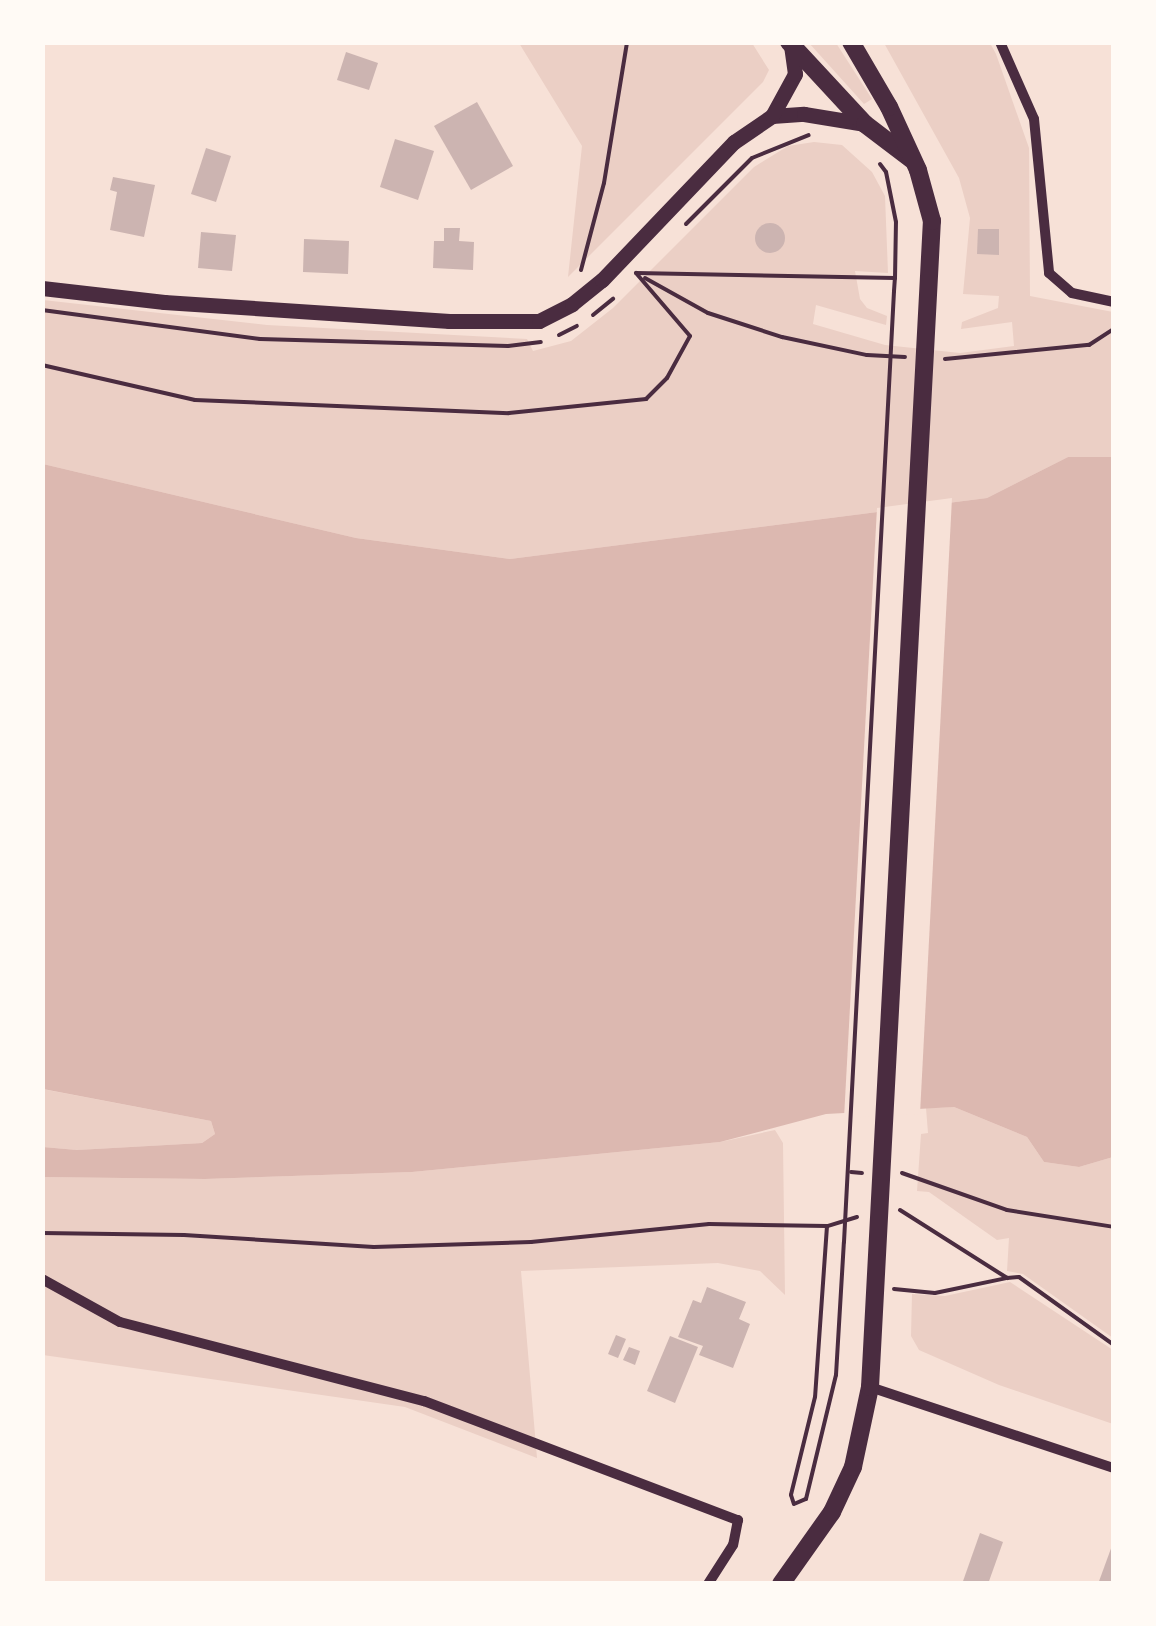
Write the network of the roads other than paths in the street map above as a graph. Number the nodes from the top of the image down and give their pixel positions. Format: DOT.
graph roads {
  1 [pos="851,42"];
  2 [pos="1000,42"];
  3 [pos="790,44"];
  4 [pos="772,116"];
  5 [pos="865,124"];
  6 [pos="912,160"];
  7 [pos="42,288"];
  8 [pos="1114,302"];
  9 [pos="42,1279"];
  10 [pos="870,1387"];
  11 [pos="1114,1468"];
  12 [pos="708,1584"];
  13 [pos="781,1584"];
  1 -- 6 [label="main road"];
  2 -- 8 [label="street"];
  3 -- 4 [label="street"];
  3 -- 5 [label="main road"];
  4 -- 5 [label="street"];
  4 -- 7 [label="street"];
  5 -- 6 [label="main road"];
  6 -- 10 [label="main road"];
  9 -- 12 [label="street"];
  10 -- 11 [label="street"];
  10 -- 13 [label="main road"];
}
